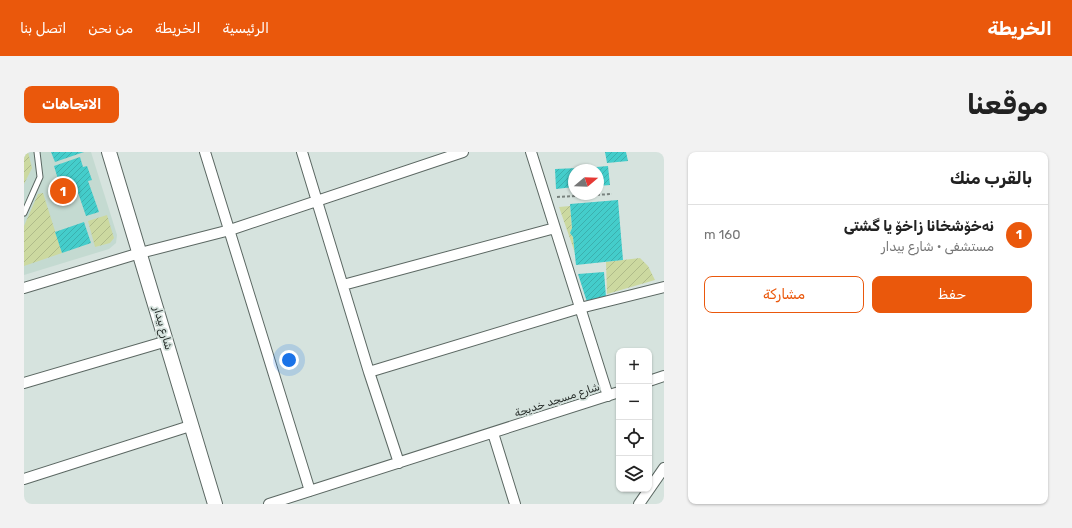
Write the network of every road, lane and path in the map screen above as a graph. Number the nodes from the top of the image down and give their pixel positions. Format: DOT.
graph roads {
  1 [pos="37,152"];
  2 [pos="109,152"];
  3 [pos="205,152"];
  4 [pos="302,152"];
  5 [pos="463,152"];
  6 [pos="531,152"];
  7 [pos="612,194"];
  8 [pos="545,198"];
  9 [pos="316,200"];
  10 [pos="24,212"];
  11 [pos="555,228"];
  12 [pos="230,230"];
  13 [pos="140,253"];
  14 [pos="343,285"];
  15 [pos="664,287"];
  16 [pos="24,288"];
  17 [pos="580,308"];
  18 [pos="167,341"];
  19 [pos="369,372"];
  20 [pos="664,376"];
  21 [pos="652,380"];
  22 [pos="24,383"];
  23 [pos="616,393"];
  24 [pos="608,396"];
  25 [pos="190,426"];
  26 [pos="493,433"];
  27 [pos="399,463"];
  28 [pos="664,468"];
  29 [pos="24,479"];
  30 [pos="310,491"];
  31 [pos="215,504"];
  32 [pos="268,504"];
  33 [pos="515,504"];
  34 [pos="638,504"];
  1 -- 10 [label="lane"];
  2 -- 13 [label="main road, شارع بيدار"];
  3 -- 12 [label="street"];
  4 -- 9 [label="street"];
  5 -- 9 [label="street"];
  6 -- 8 [label="street, شارع مسجد خديجة"];
  7 -- 8 [label="path"];
  8 -- 11 [label="street, شارع مسجد خديجة"];
  9 -- 12 [label="street"];
  9 -- 14 [label="street"];
  11 -- 14 [label="street"];
  11 -- 17 [label="street, شارع مسجد خديجة"];
  12 -- 13 [label="street"];
  12 -- 30 [label="street"];
  13 -- 16 [label="street"];
  13 -- 18 [label="main road, شارع بيدار"];
  14 -- 19 [label="street"];
  15 -- 17 [label="street"];
  17 -- 19 [label="street"];
  17 -- 24 [label="street, شارع مسجد خديجة"];
  18 -- 22 [label="street"];
  18 -- 25 [label="main road, شارع بيدار"];
  19 -- 27 [label="street"];
  20 -- 21 [label="street"];
  23 -- 24 [label="street"];
  24 -- 26 [label="street, شارع مسجد خديجة"];
  25 -- 29 [label="street"];
  25 -- 31 [label="main road, شارع بيدار"];
  26 -- 27 [label="street, شارع مسجد خديجة"];
  26 -- 33 [label="street"];
  27 -- 30 [label="street, شارع مسجد خديجة"];
  28 -- 34 [label="street"];
  30 -- 32 [label="street, شارع مسجد خديجة"];
}
